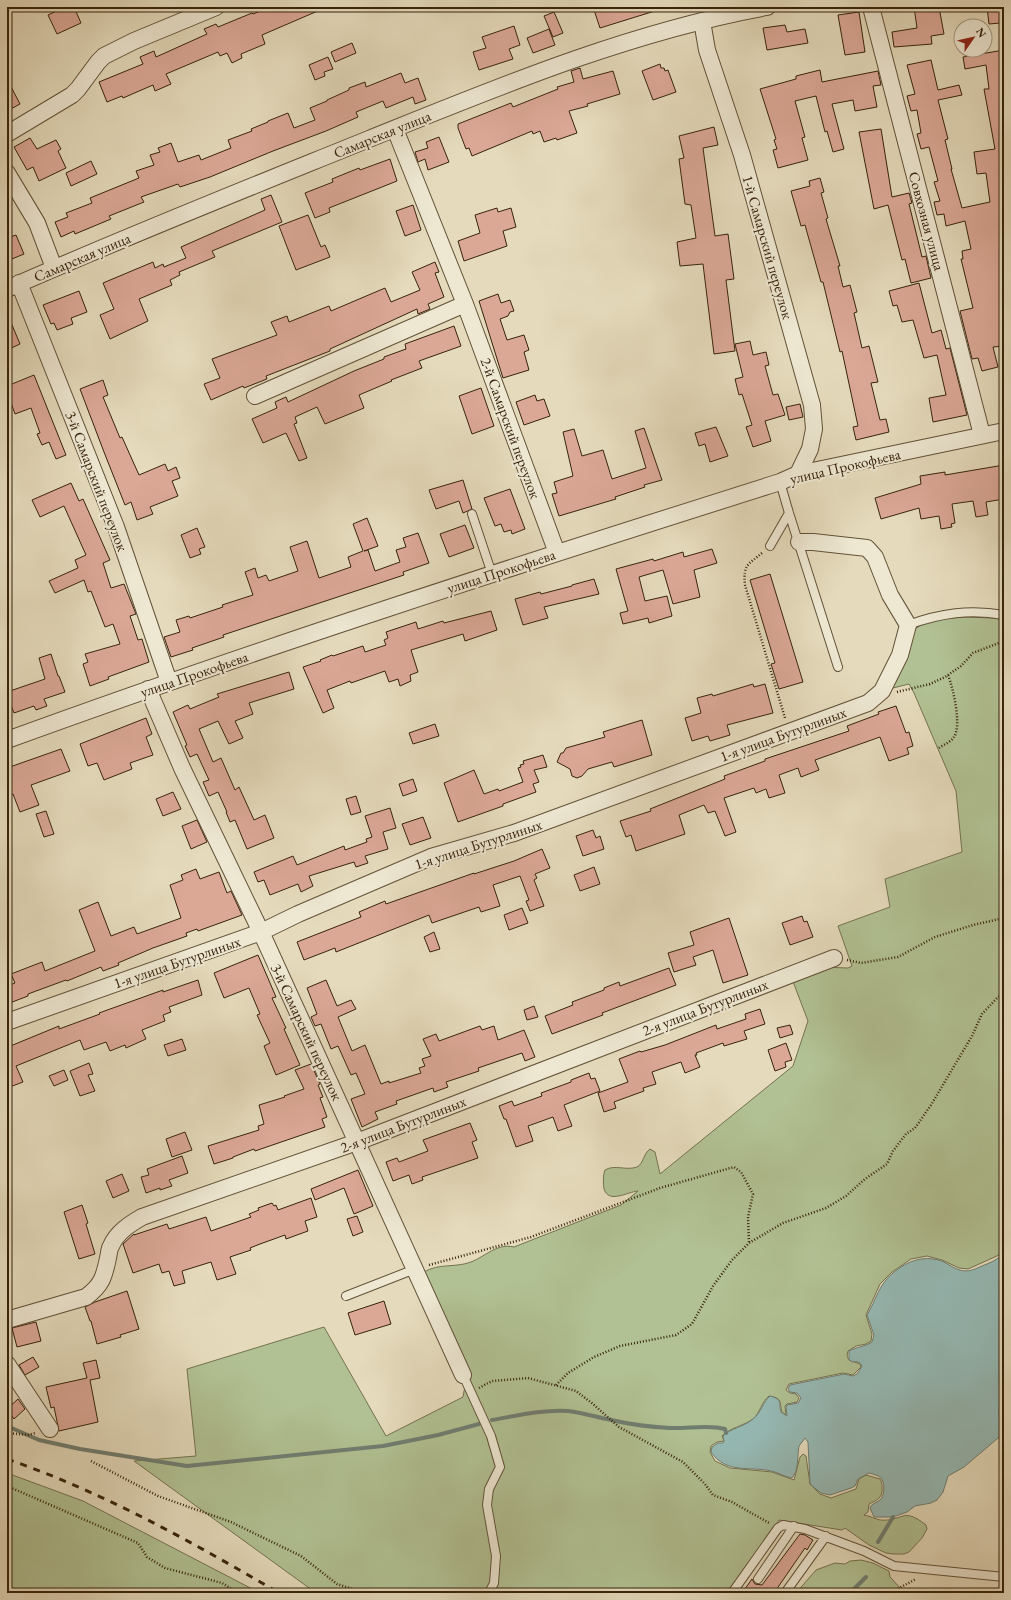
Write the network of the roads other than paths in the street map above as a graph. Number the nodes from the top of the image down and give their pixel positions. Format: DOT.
graph roads {
  1 [pos="216,7"];
  2 [pos="767,7"];
  3 [pos="871,7"];
  4 [pos="702,21"];
  5 [pos="395,129"];
  6 [pos="7,134"];
  7 [pos="7,173"];
  8 [pos="54,268"];
  9 [pos="13,286"];
  10 [pos="465,304"];
  11 [pos="255,396"];
  12 [pos="1004,431"];
  13 [pos="982,435"];
  14 [pos="798,474"];
  15 [pos="780,482"];
  16 [pos="789,513"];
  17 [pos="472,514"];
  18 [pos="798,542"];
  19 [pos="770,546"];
  20 [pos="557,553"];
  21 [pos="492,574"];
  22 [pos="1004,615"];
  23 [pos="908,625"];
  24 [pos="838,667"];
  25 [pos="169,682"];
  26 [pos="148,689"];
  27 [pos="7,740"];
  28 [pos="261,932"];
  29 [pos="834,958"];
  30 [pos="7,1022"];
  31 [pos="357,1142"];
  32 [pos="415,1269"];
  33 [pos="346,1296"];
  34 [pos="7,1320"];
  35 [pos="7,1364"];
  36 [pos="463,1375"];
  37 [pos="50,1429"];
  38 [pos="794,1526"];
  39 [pos="826,1536"];
  40 [pos="1004,1577"];
  41 [pos="758,1579"];
  42 [pos="489,1593"];
  43 [pos="732,1593"];
  44 [pos="785,1593"];
  1 -- 6 [label="street"];
  2 -- 4 [label="street, Самарская улица"];
  3 -- 13 [label="street, Совхозная улица"];
  4 -- 5 [label="street, Самарская улица"];
  4 -- 14 [label="street, 1-й Самарский переулок"];
  5 -- 8 [label="street, Самарская улица"];
  5 -- 10 [label="street, 2-й Самарский переулок"];
  7 -- 8 [label="street"];
  8 -- 9 [label="street, Самарская улица"];
  9 -- 25 [label="street, 3-й Самарский переулок"];
  10 -- 11 [label="street"];
  10 -- 20 [label="street, 2-й Самарский переулок"];
  12 -- 13 [label="street, улица Прокофьева"];
  13 -- 14 [label="street, улица Прокофьева"];
  14 -- 15 [label="street, улица Прокофьева"];
  15 -- 16 [label="lane"];
  15 -- 20 [label="street, улица Прокофьева"];
  16 -- 18 [label="lane"];
  16 -- 19 [label="lane"];
  17 -- 21 [label="lane"];
  18 -- 23 [label="street"];
  18 -- 24 [label="lane"];
  20 -- 21 [label="street, улица Прокофьева"];
  21 -- 25 [label="street, улица Прокофьева"];
  22 -- 23 [label="lane"];
  23 -- 28 [label="street, 1-я улица Бутурлиных"];
  25 -- 26 [label="street, улица Прокофьева"];
  26 -- 27 [label="street, улица Прокофьева"];
  26 -- 28 [label="street, 3-й Самарский переулок"];
  28 -- 30 [label="street, 1-я улица Бутурлиных"];
  28 -- 31 [label="street, 3-й Самарский переулок"];
  29 -- 31 [label="street, 2-я улица Бутурлиных"];
  31 -- 32 [label="street, 3-й Самарский переулок"];
  31 -- 34 [label="street, 2-я улица Бутурлиных"];
  32 -- 33 [label="lane"];
  32 -- 36 [label="street, 3-й Самарский переулок"];
  35 -- 37 [label="street"];
  36 -- 42 [label="lane"];
  38 -- 39 [label="lane"];
  38 -- 41 [label="lane"];
  38 -- 43 [label="lane"];
  39 -- 40 [label="lane"];
  39 -- 44 [label="lane"];
}
